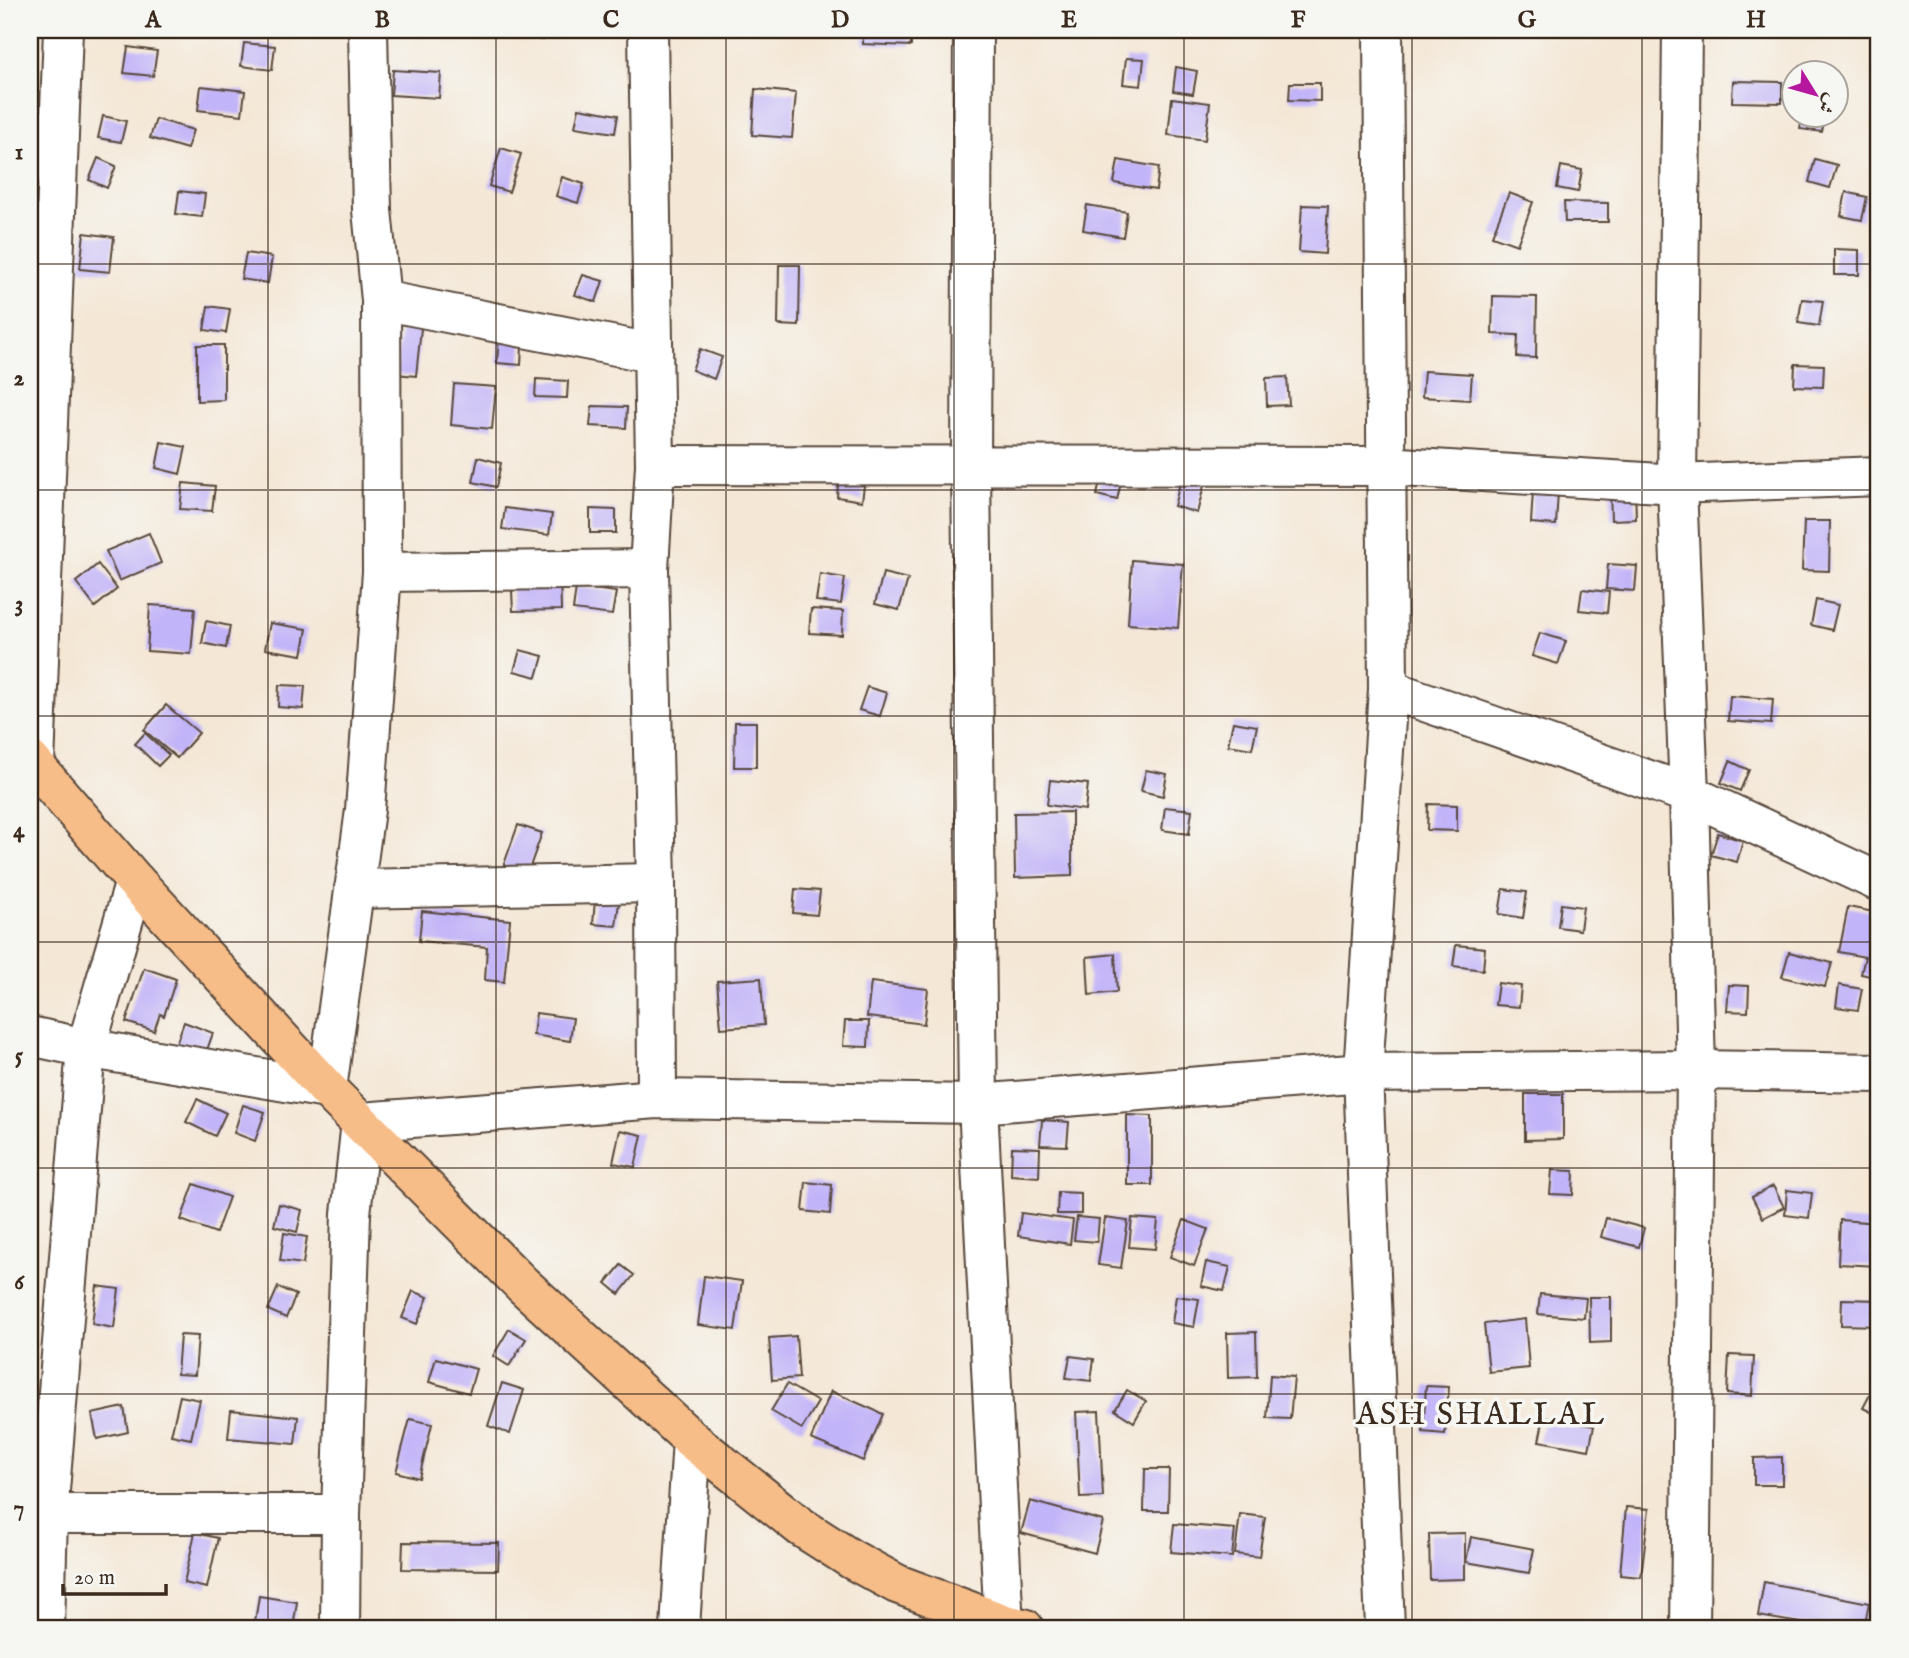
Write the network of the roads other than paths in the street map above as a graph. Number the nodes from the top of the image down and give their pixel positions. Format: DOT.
graph roads {
  1 [pos="63,30"];
  2 [pos="368,30"];
  3 [pos="648,30"];
  4 [pos="973,30"];
  5 [pos="1382,30"];
  6 [pos="1682,30"];
  7 [pos="381,300"];
  8 [pos="652,353"];
  9 [pos="655,465"];
  10 [pos="971,466"];
  11 [pos="1385,466"];
  12 [pos="1879,477"];
  13 [pos="1677,484"];
  14 [pos="649,569"];
  15 [pos="382,572"];
  16 [pos="1388,689"];
  17 [pos="32,763"];
  18 [pos="1689,794"];
  19 [pos="135,881"];
  20 [pos="1879,882"];
  21 [pos="656,883"];
  22 [pos="354,890"];
  23 [pos="30,1036"];
  24 [pos="86,1048"];
  25 [pos="1696,1070"];
  26 [pos="1363,1073"];
  27 [pos="1879,1073"];
  28 [pos="327,1088"];
  29 [pos="657,1099"];
  30 [pos="978,1104"];
  31 [pos="361,1122"];
  32 [pos="692,1440"];
  33 [pos="341,1514"];
  34 [pos="39,1515"];
  35 [pos="1011,1627"];
  36 [pos="46,1628"];
  37 [pos="340,1628"];
  38 [pos="680,1628"];
  39 [pos="1385,1628"];
  40 [pos="1690,1628"];
  1 -- 17 [label="street"];
  2 -- 7 [label="street"];
  3 -- 8 [label="street"];
  4 -- 10 [label="street"];
  5 -- 11 [label="street"];
  6 -- 13 [label="street"];
  7 -- 8 [label="street"];
  7 -- 15 [label="street"];
  8 -- 9 [label="street"];
  9 -- 10 [label="street"];
  9 -- 14 [label="street"];
  10 -- 11 [label="street"];
  10 -- 30 [label="street"];
  11 -- 13 [label="street"];
  11 -- 16 [label="street"];
  12 -- 13 [label="street"];
  13 -- 18 [label="street"];
  14 -- 15 [label="street"];
  14 -- 21 [label="street"];
  15 -- 22 [label="street"];
  16 -- 18 [label="street"];
  16 -- 26 [label="street"];
  17 -- 19 [label="main road"];
  18 -- 20 [label="street"];
  18 -- 25 [label="street"];
  19 -- 24 [label="street"];
  19 -- 28 [label="main road"];
  21 -- 22 [label="street"];
  21 -- 29 [label="street"];
  22 -- 28 [label="street"];
  23 -- 24 [label="street"];
  24 -- 28 [label="street"];
  24 -- 34 [label="street"];
  25 -- 26 [label="street"];
  25 -- 27 [label="street"];
  25 -- 40 [label="street"];
  26 -- 30 [label="street"];
  26 -- 39 [label="street"];
  28 -- 31 [label="main road"];
  29 -- 30 [label="street"];
  29 -- 31 [label="street"];
  30 -- 35 [label="street"];
  31 -- 32 [label="main road"];
  31 -- 33 [label="street"];
  32 -- 35 [label="main road"];
  32 -- 38 [label="street"];
  33 -- 34 [label="street"];
  33 -- 37 [label="street"];
  34 -- 36 [label="street"];
}
